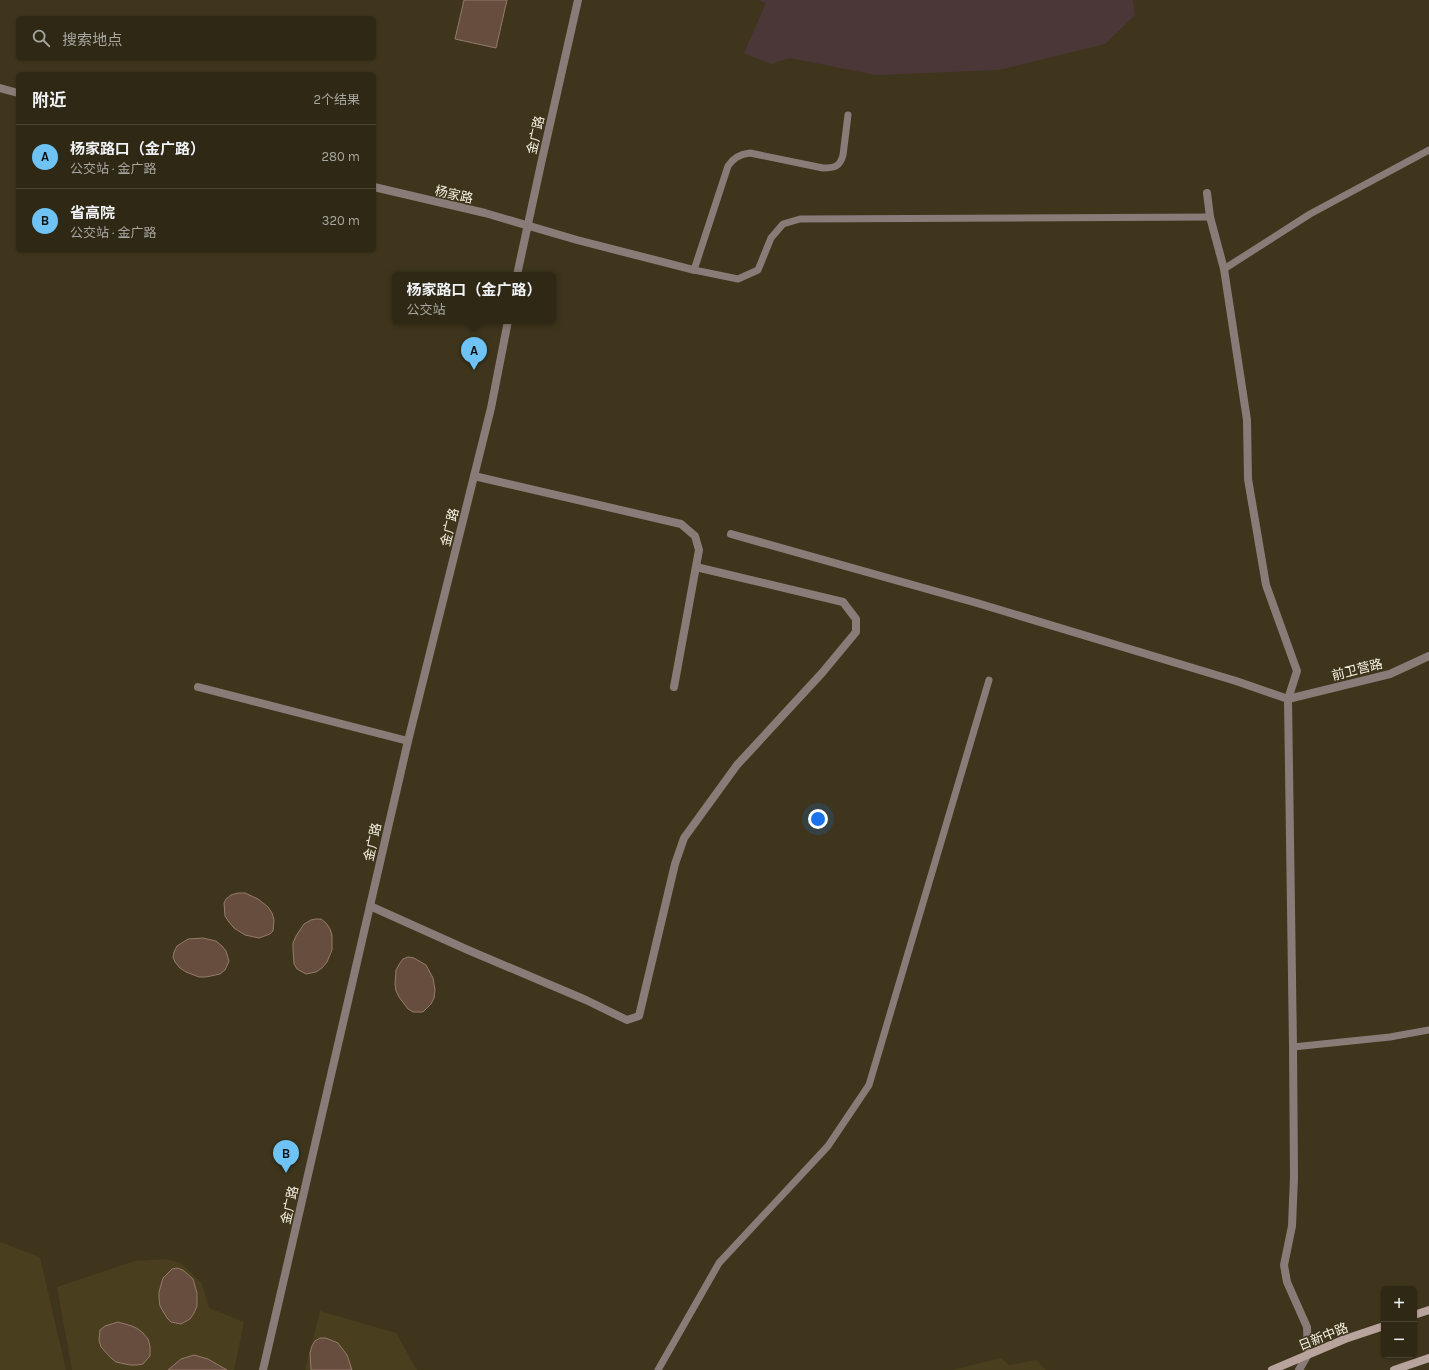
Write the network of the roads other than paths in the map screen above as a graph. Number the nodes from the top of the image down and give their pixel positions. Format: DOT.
graph roads {
  1 [pos="578,0"];
  2 [pos="0,88"];
  3 [pos="16,92"];
  4 [pos="848,115"];
  5 [pos="1429,150"];
  6 [pos="376,187"];
  7 [pos="1207,193"];
  8 [pos="1210,217"];
  9 [pos="527,224"];
  10 [pos="1224,269"];
  11 [pos="694,270"];
  12 [pos="518,272"];
  13 [pos="507,324"];
  14 [pos="474,476"];
  15 [pos="731,534"];
  16 [pos="696,567"];
  17 [pos="1429,656"];
  18 [pos="989,680"];
  19 [pos="198,687"];
  20 [pos="674,687"];
  21 [pos="1288,699"];
  22 [pos="408,741"];
  23 [pos="370,906"];
  24 [pos="1429,1030"];
  25 [pos="1293,1047"];
  26 [pos="1429,1310"];
  27 [pos="1417,1314"];
  28 [pos="1381,1327"];
  29 [pos="1308,1354"];
  30 [pos="1429,1358"];
  31 [pos="263,1370"];
  32 [pos="658,1370"];
  33 [pos="1272,1370"];
  34 [pos="1299,1370"];
  35 [pos="1306,1370"];
  36 [pos="1394,1370"];
  1 -- 9 [label="street, 金广路"];
  2 -- 3 [label="street"];
  4 -- 11 [label="lane"];
  5 -- 10 [label="lane"];
  6 -- 9 [label="street, 杨家路"];
  7 -- 8 [label="street"];
  8 -- 10 [label="street"];
  8 -- 11 [label="lane"];
  9 -- 11 [label="street, 杨家路"];
  9 -- 12 [label="street, 金广路"];
  10 -- 21 [label="street"];
  13 -- 14 [label="street, 金广路"];
  14 -- 16 [label="street"];
  14 -- 22 [label="street, 金广路"];
  15 -- 21 [label="street"];
  16 -- 20 [label="street"];
  16 -- 23 [label="street"];
  17 -- 21 [label="street, 前卫营路"];
  18 -- 32 [label="lane"];
  19 -- 22 [label="street"];
  21 -- 25 [label="street"];
  22 -- 23 [label="street, 金广路"];
  23 -- 31 [label="street, 金广路"];
  24 -- 25 [label="lane"];
  25 -- 29 [label="street"];
  26 -- 27 [label="main road"];
  28 -- 29 [label="main road, 日新中路"];
  29 -- 33 [label="main road, 日新中路"];
  29 -- 34 [label="street"];
  29 -- 35 [label="street"];
  30 -- 36 [label="main road"];
}
